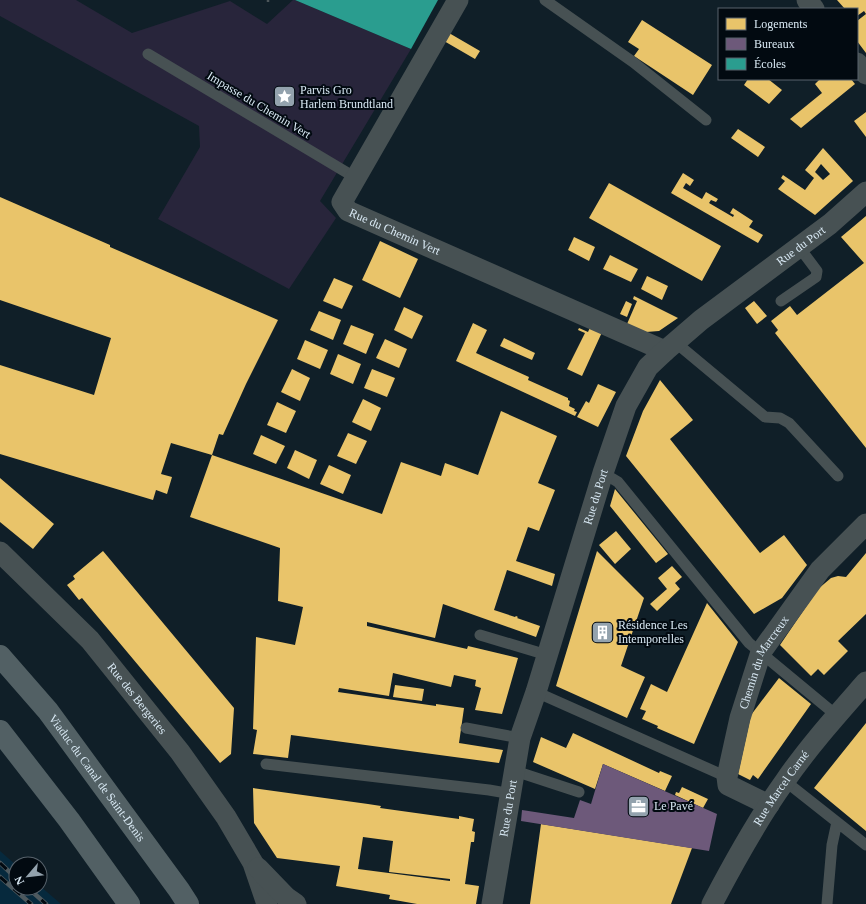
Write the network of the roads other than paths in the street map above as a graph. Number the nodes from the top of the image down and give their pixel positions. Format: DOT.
graph roads {
  1 [pos="458,0"];
  2 [pos="545,0"];
  3 [pos="807,0"];
  4 [pos="813,8"];
  5 [pos="148,54"];
  6 [pos="858,64"];
  7 [pos="866,74"];
  8 [pos="706,120"];
  9 [pos="356,178"];
  10 [pos="866,192"];
  11 [pos="799,247"];
  12 [pos="781,301"];
  13 [pos="670,346"];
  14 [pos="602,473"];
  15 [pos="838,476"];
  16 [pos="866,524"];
  17 [pos="0,552"];
  18 [pos="480,635"];
  19 [pos="761,652"];
  20 [pos="547,655"];
  21 [pos="0,656"];
  22 [pos="866,682"];
  23 [pos="536,692"];
  24 [pos="836,715"];
  25 [pos="466,728"];
  26 [pos="0,731"];
  27 [pos="520,738"];
  28 [pos="266,764"];
  29 [pos="515,771"];
  30 [pos="727,777"];
  31 [pos="785,781"];
  32 [pos="579,792"];
  33 [pos="512,794"];
  34 [pos="769,805"];
  35 [pos="837,822"];
  36 [pos="866,845"];
  37 [pos="253,863"];
  38 [pos="129,904"];
  39 [pos="188,904"];
  40 [pos="267,904"];
  41 [pos="296,904"];
  42 [pos="492,904"];
  43 [pos="712,904"];
  44 [pos="827,904"];
  1 -- 9 [label="street, Rue du Chemin Vert"];
  2 -- 8 [label="lane"];
  3 -- 4 [label="street"];
  5 -- 9 [label="lane, Impasse du Chemin Vert"];
  6 -- 7 [label="street"];
  9 -- 13 [label="street, Rue du Chemin Vert"];
  10 -- 11 [label="street, Rue du Port"];
  11 -- 12 [label="lane"];
  11 -- 13 [label="street, Rue du Port"];
  13 -- 14 [label="street, Rue du Port"];
  13 -- 15 [label="lane"];
  14 -- 19 [label="lane"];
  14 -- 20 [label="street, Rue du Port"];
  16 -- 19 [label="street, Chemin du Marcreux"];
  17 -- 37 [label="street, Rue des Bergeries"];
  18 -- 20 [label="lane"];
  19 -- 24 [label="lane"];
  19 -- 30 [label="street, Chemin du Marcreux"];
  20 -- 23 [label="street, Rue du Port"];
  21 -- 39 [label="highway, Viaduc du Canal de Saint-Denis"];
  22 -- 24 [label="street, Rue Marcel Carné"];
  23 -- 27 [label="street, Rue du Port"];
  23 -- 30 [label="lane"];
  24 -- 31 [label="street, Rue Marcel Carné"];
  25 -- 27 [label="lane"];
  26 -- 38 [label="highway"];
  27 -- 29 [label="street, Rue du Port"];
  28 -- 33 [label="lane"];
  29 -- 32 [label="lane"];
  29 -- 33 [label="street, Rue du Port"];
  30 -- 34 [label="street"];
  31 -- 34 [label="street, Rue Marcel Carné"];
  31 -- 35 [label="lane"];
  33 -- 42 [label="street, Rue du Port"];
  34 -- 43 [label="street, Rue Marcel Carné"];
  35 -- 36 [label="lane"];
  35 -- 44 [label="lane"];
  37 -- 40 [label="street, Rue des Bergeries"];
  37 -- 41 [label="street, Rue des Bergeries"];
}
